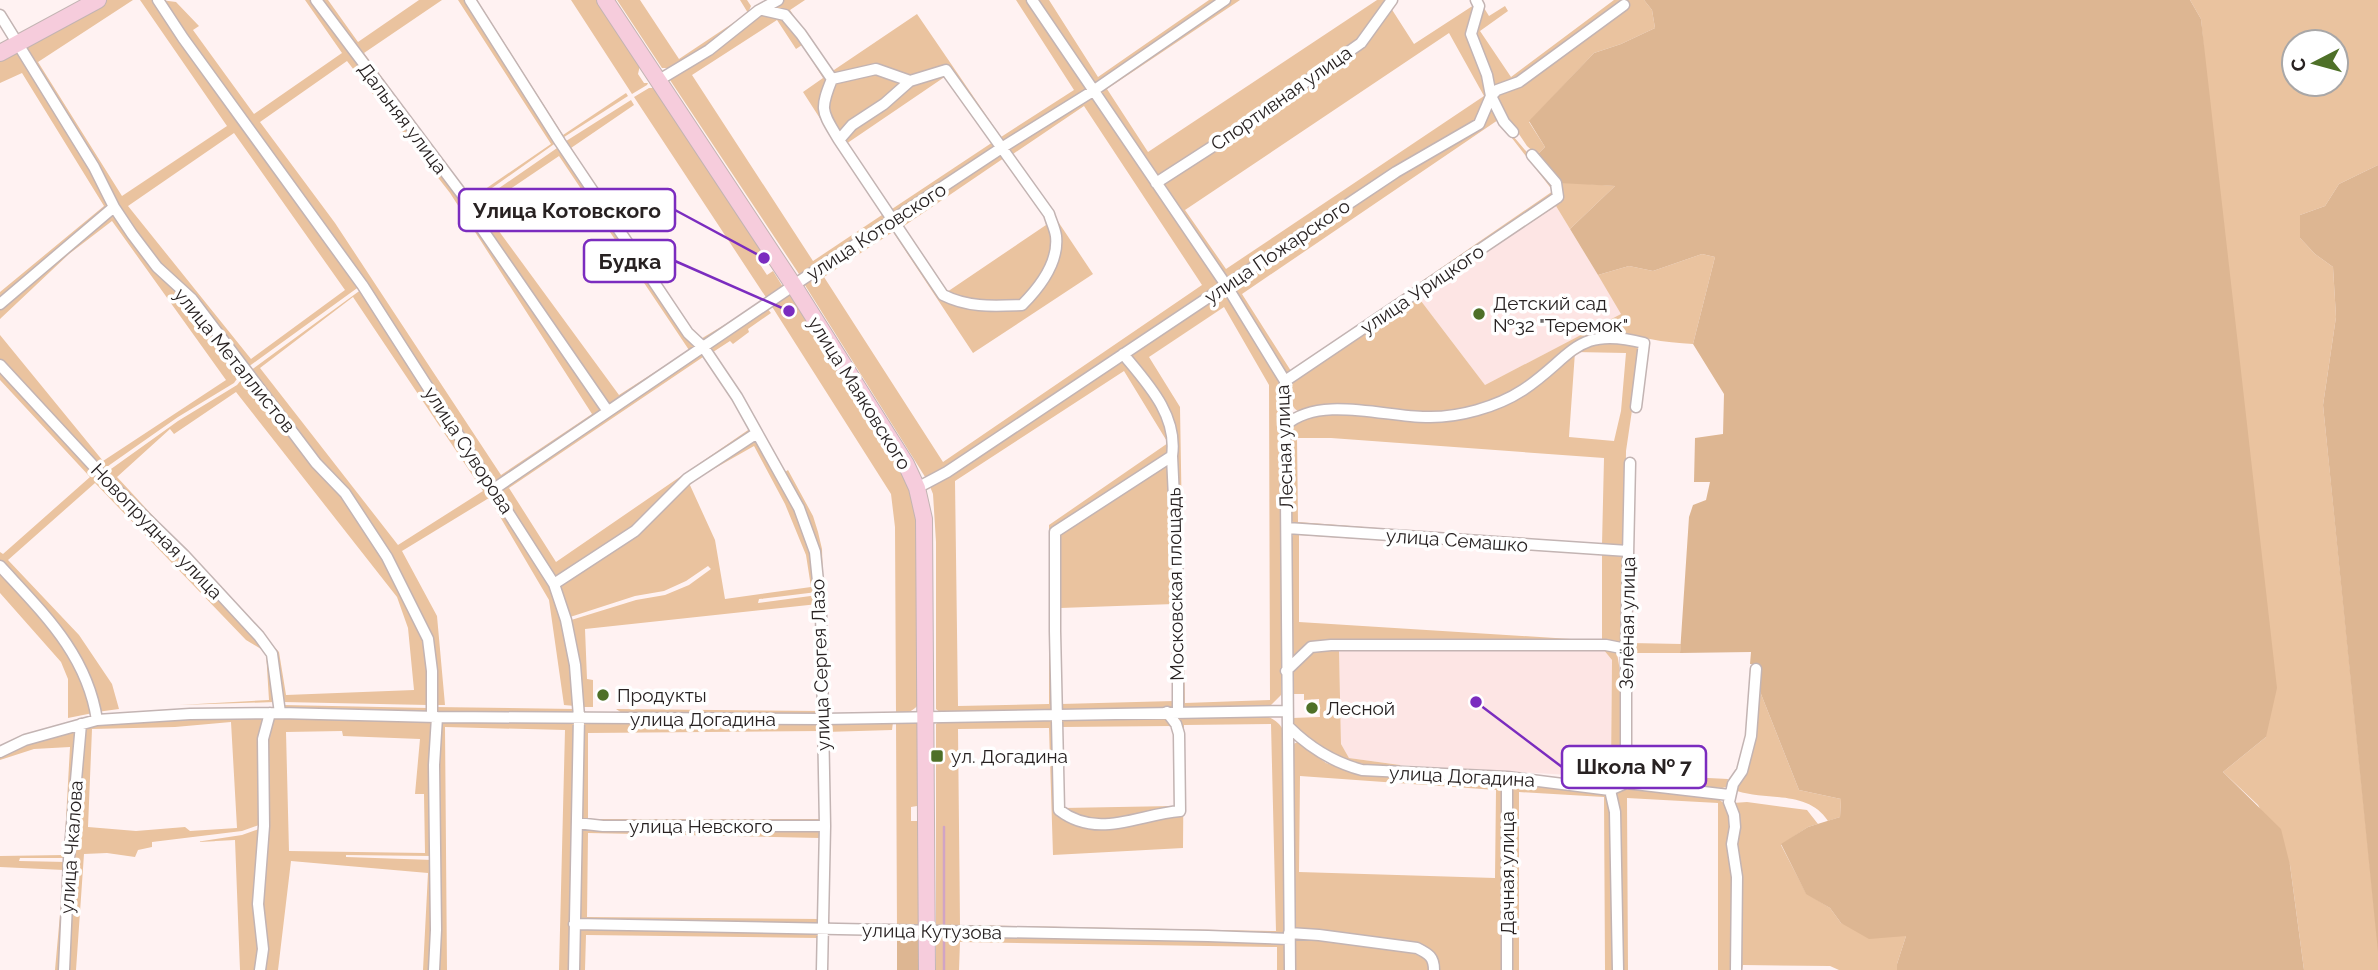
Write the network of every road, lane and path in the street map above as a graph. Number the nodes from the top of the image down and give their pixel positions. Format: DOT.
graph roads {
  1 [pos="98,0"];
  2 [pos="158,0"];
  3 [pos="316,0"];
  4 [pos="470,0"];
  5 [pos="605,0"];
  6 [pos="751,0"];
  7 [pos="778,0"];
  8 [pos="1032,0"];
  9 [pos="1225,0"];
  10 [pos="1392,0"];
  11 [pos="1476,0"];
  12 [pos="1624,5"];
  13 [pos="760,11"];
  14 [pos="0,15"];
  15 [pos="19,43"];
  16 [pos="0,53"];
  17 [pos="832,79"];
  18 [pos="659,80"];
  19 [pos="910,81"];
  20 [pos="1093,91"];
  21 [pos="1491,96"];
  22 [pos="1513,132"];
  23 [pos="839,140"];
  24 [pos="1003,147"];
  25 [pos="1532,155"];
  26 [pos="1156,183"];
  27 [pos="114,207"];
  28 [pos="894,220"];
  29 [pos="1226,285"];
  30 [pos="794,286"];
  31 [pos="0,304"];
  32 [pos="704,348"];
  33 [pos="1123,354"];
  34 [pos="0,365"];
  35 [pos="1285,381"];
  36 [pos="1287,406"];
  37 [pos="1636,407"];
  38 [pos="607,410"];
  39 [pos="1296,416"];
  40 [pos="1286,425"];
  41 [pos="757,433"];
  42 [pos="1172,456"];
  43 [pos="1630,463"];
  44 [pos="918,488"];
  45 [pos="494,489"];
  46 [pos="1286,528"];
  47 [pos="1628,551"];
  48 [pos="0,566"];
  49 [pos="554,584"];
  50 [pos="1626,649"];
  51 [pos="1756,669"];
  52 [pos="1286,671"];
  53 [pos="1286,711"];
  54 [pos="1173,712"];
  55 [pos="275,713"];
  56 [pos="1056,716"];
  57 [pos="435,717"];
  58 [pos="579,717"];
  59 [pos="925,717"];
  60 [pos="823,719"];
  61 [pos="97,720"];
  62 [pos="81,724"];
  63 [pos="1289,727"];
  64 [pos="0,752"];
  65 [pos="1507,777"];
  66 [pos="1626,783"];
  67 [pos="1610,790"];
  68 [pos="1729,795"];
  69 [pos="577,823"];
  70 [pos="825,826"];
  71 [pos="575,924"];
  72 [pos="824,929"];
  73 [pos="927,931"];
  74 [pos="1289,936"];
  75 [pos="64,970"];
  76 [pos="260,970"];
  77 [pos="434,970"];
  78 [pos="574,970"];
  79 [pos="822,970"];
  80 [pos="927,970"];
  81 [pos="1290,970"];
  82 [pos="1434,970"];
  83 [pos="1507,970"];
  84 [pos="1618,970"];
  85 [pos="1736,970"];
  1 -- 15 [label="main road"];
  2 -- 45 [label="street, улица Суворова"];
  3 -- 38 [label="street, Дальняя улица"];
  4 -- 32 [label="street, улица Сергея Лазо"];
  5 -- 18 [label="main road, улица Маяковского"];
  6 -- 13 [label="street"];
  7 -- 13 [label="street"];
  8 -- 20 [label="street, Лесная улица"];
  9 -- 20 [label="street, улица Котовского"];
  10 -- 26 [label="street, Спортивная улица"];
  11 -- 21 [label="street"];
  12 -- 21 [label="street"];
  13 -- 17 [label="street"];
  13 -- 18 [label="street"];
  14 -- 15 [label="street, улица Металлистов"];
  15 -- 16 [label="main road"];
  15 -- 27 [label="street, улица Металлистов"];
  17 -- 19 [label="street"];
  17 -- 23 [label="street"];
  18 -- 30 [label="main road, улица Маяковского"];
  19 -- 23 [label="street"];
  19 -- 24 [label="street"];
  20 -- 24 [label="street, улица Котовского"];
  20 -- 26 [label="street, Лесная улица"];
  21 -- 22 [label="street"];
  21 -- 29 [label="street, улица Пожарского"];
  23 -- 28 [label="street"];
  24 -- 28 [label="street, улица Котовского"];
  24 -- 28 [label="street"];
  25 -- 35 [label="street, улица Урицкого"];
  26 -- 29 [label="street, Лесная улица"];
  27 -- 31 [label="street"];
  27 -- 57 [label="street, улица Металлистов"];
  28 -- 30 [label="street, улица Котовского"];
  29 -- 33 [label="street, улица Пожарского"];
  29 -- 35 [label="street, Лесная улица"];
  30 -- 32 [label="street, улица Котовского"];
  30 -- 44 [label="main road, улица Маяковского"];
  32 -- 38 [label="street, улица Котовского"];
  32 -- 41 [label="street, улица Сергея Лазо"];
  33 -- 42 [label="street, Московская площадь"];
  33 -- 44 [label="street, улица Пожарского"];
  34 -- 55 [label="street, Новопрудная улица"];
  35 -- 36 [label="street, Лесная улица"];
  36 -- 39 [label="street"];
  36 -- 40 [label="street, Лесная улица"];
  37 -- 39 [label="street"];
  38 -- 45 [label="street, улица Котовского"];
  39 -- 40 [label="street"];
  40 -- 46 [label="street, Лесная улица"];
  41 -- 49 [label="street"];
  41 -- 60 [label="street, улица Сергея Лазо"];
  42 -- 54 [label="street, Московская площадь"];
  42 -- 56 [label="street, Московская площадь"];
  43 -- 47 [label="street, Зелёная улица"];
  44 -- 59 [label="main road, улица Маяковского"];
  45 -- 49 [label="street, улица Суворова"];
  46 -- 47 [label="street, улица Семашко"];
  46 -- 52 [label="street, Лесная улица"];
  47 -- 50 [label="street, Зелёная улица"];
  48 -- 61 [label="street"];
  49 -- 58 [label="street, улица Суворова"];
  50 -- 52 [label="street"];
  50 -- 66 [label="street, Зелёная улица"];
  51 -- 68 [label="street"];
  52 -- 53 [label="street, Лесная улица"];
  53 -- 54 [label="street, улица Догадина"];
  53 -- 63 [label="street, Лесная улица"];
  54 -- 56 [label="street, улица Догадина"];
  54 -- 56 [label="street"];
  55 -- 57 [label="street, улица Догадина"];
  55 -- 61 [label="street, улица Догадина"];
  55 -- 76 [label="street, Новопрудная улица"];
  56 -- 59 [label="street, улица Догадина"];
  57 -- 58 [label="street, улица Догадина"];
  57 -- 77 [label="street, улица Металлистов"];
  58 -- 60 [label="street, улица Догадина"];
  58 -- 69 [label="street, улица Суворова"];
  59 -- 60 [label="street, улица Догадина"];
  59 -- 73 [label="main road, улица Маяковского"];
  60 -- 70 [label="street, улица Сергея Лазо"];
  61 -- 62 [label="street, улица Догадина"];
  62 -- 64 [label="street, улица Догадина"];
  62 -- 75 [label="street, улица Чкалова"];
  63 -- 65 [label="street, улица Догадина"];
  63 -- 74 [label="street, Лесная улица"];
  65 -- 67 [label="street, улица Догадина"];
  65 -- 83 [label="street, Дачная улица"];
  66 -- 67 [label="street"];
  66 -- 68 [label="street"];
  67 -- 84 [label="street"];
  68 -- 85 [label="street"];
  69 -- 70 [label="street, улица Невского"];
  69 -- 71 [label="street, улица Суворова"];
  70 -- 72 [label="street, улица Сергея Лазо"];
  71 -- 72 [label="street, улица Кутузова"];
  71 -- 78 [label="street, улица Суворова"];
  72 -- 73 [label="street, улица Кутузова"];
  72 -- 79 [label="street, улица Сергея Лазо"];
  73 -- 74 [label="street, улица Кутузова"];
  73 -- 80 [label="main road, улица Маяковского"];
  74 -- 81 [label="street, Лесная улица"];
  74 -- 82 [label="street, улица Кутузова"];
}
